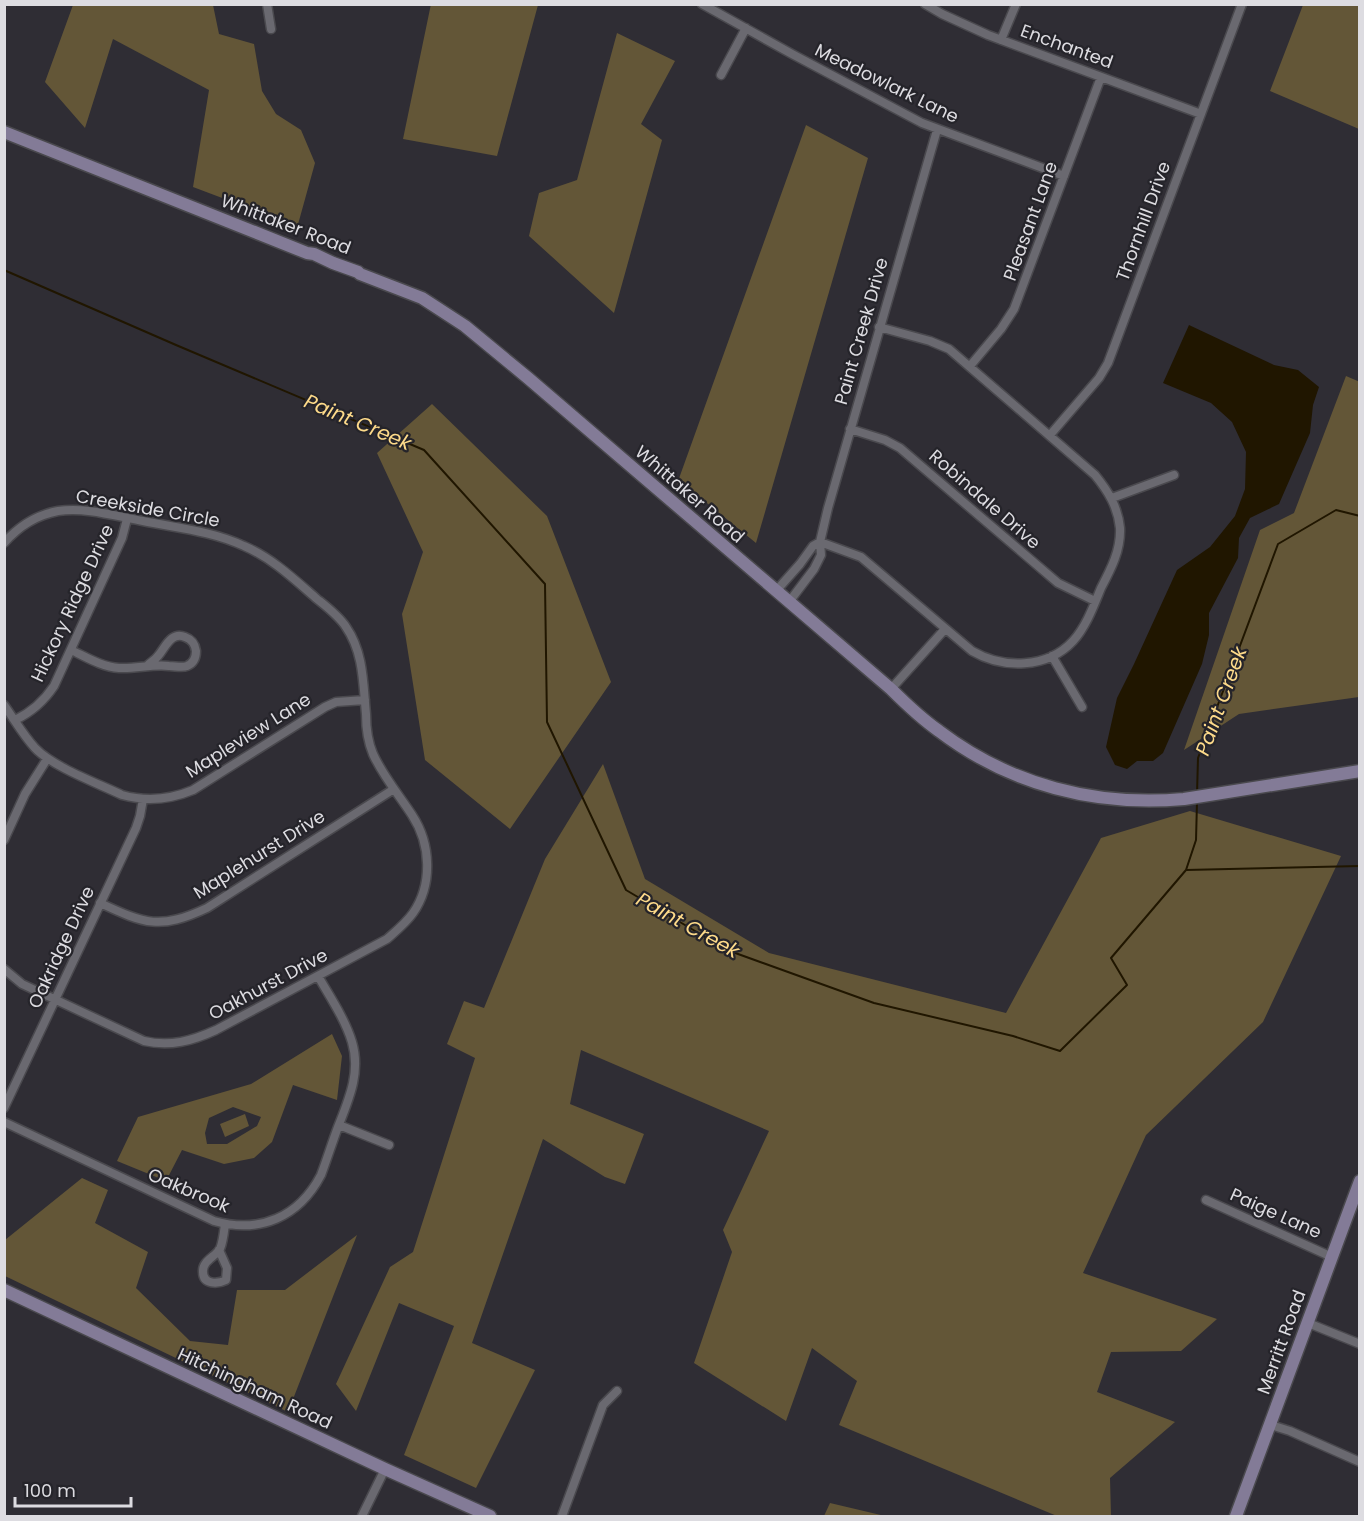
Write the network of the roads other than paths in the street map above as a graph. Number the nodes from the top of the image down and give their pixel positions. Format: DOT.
graph roads {
  1 [pos="267,4"];
  2 [pos="702,4"];
  3 [pos="925,4"];
  4 [pos="1016,4"];
  5 [pos="1242,4"];
  6 [pos="746,28"];
  7 [pos="271,29"];
  8 [pos="1001,40"];
  9 [pos="721,75"];
  10 [pos="1101,77"];
  11 [pos="1201,114"];
  12 [pos="938,130"];
  13 [pos="4,132"];
  14 [pos="1064,176"];
  15 [pos="879,327"];
  16 [pos="970,366"];
  17 [pos="850,429"];
  18 [pos="1050,435"];
  19 [pos="1174,475"];
  20 [pos="1112,498"];
  21 [pos="127,519"];
  22 [pos="820,542"];
  23 [pos="4,543"];
  24 [pos="776,591"];
  25 [pos="1095,601"];
  26 [pos="789,602"];
  27 [pos="945,629"];
  28 [pos="71,650"];
  29 [pos="1052,656"];
  30 [pos="147,665"];
  31 [pos="891,689"];
  32 [pos="365,700"];
  33 [pos="4,705"];
  34 [pos="1082,707"];
  35 [pos="15,720"];
  36 [pos="47,759"];
  37 [pos="1359,771"];
  38 [pos="394,789"];
  39 [pos="143,799"];
  40 [pos="4,840"];
  41 [pos="100,903"];
  42 [pos="4,969"];
  43 [pos="318,976"];
  44 [pos="55,1000"];
  45 [pos="4,1108"];
  46 [pos="4,1122"];
  47 [pos="339,1125"];
  48 [pos="389,1144"];
  49 [pos="1359,1180"];
  50 [pos="1206,1200"];
  51 [pos="225,1224"];
  52 [pos="219,1250"];
  53 [pos="1332,1257"];
  54 [pos="4,1290"];
  55 [pos="1308,1323"];
  56 [pos="1359,1344"];
  57 [pos="617,1391"];
  58 [pos="1271,1425"];
  59 [pos="1359,1462"];
  60 [pos="385,1469"];
  61 [pos="362,1516"];
  62 [pos="490,1516"];
  63 [pos="562,1516"];
  64 [pos="1236,1516"];
  1 -- 7 [label="street"];
  2 -- 6 [label="street, Meadowlark Lane"];
  3 -- 8 [label="street, Enchanted"];
  4 -- 8 [label="street"];
  5 -- 11 [label="street, Thornhill Drive"];
  6 -- 9 [label="street"];
  6 -- 12 [label="street, Meadowlark Lane"];
  8 -- 10 [label="street, Enchanted"];
  10 -- 11 [label="street, Enchanted"];
  10 -- 14 [label="street, Pleasant Lane"];
  11 -- 18 [label="street, Thornhill Drive"];
  12 -- 14 [label="street, Meadowlark Lane"];
  12 -- 15 [label="street, Paint Creek Drive"];
  13 -- 24 [label="main road, Whittaker Road"];
  14 -- 16 [label="street, Pleasant Lane"];
  15 -- 16 [label="street"];
  15 -- 17 [label="street, Paint Creek Drive"];
  16 -- 18 [label="street"];
  17 -- 22 [label="street, Paint Creek Drive"];
  17 -- 25 [label="street, Robindale Drive"];
  18 -- 20 [label="street"];
  19 -- 20 [label="street"];
  20 -- 25 [label="street"];
  21 -- 23 [label="street, Creekside Circle"];
  21 -- 28 [label="street, Hickory Ridge Drive"];
  21 -- 32 [label="street, Creekside Circle"];
  22 -- 24 [label="street, Paint Creek Drive"];
  22 -- 26 [label="street, Paint Creek Drive"];
  22 -- 27 [label="street"];
  24 -- 26 [label="main road, Whittaker Road"];
  25 -- 29 [label="street"];
  26 -- 31 [label="main road, Whittaker Road"];
  27 -- 29 [label="street"];
  27 -- 31 [label="street"];
  28 -- 30 [label="street"];
  28 -- 35 [label="street, Hickory Ridge Drive"];
  29 -- 34 [label="street"];
  30 -- 30 [label="street"];
  31 -- 37 [label="main road, Whittaker Road"];
  32 -- 38 [label="street, Creekside Circle"];
  32 -- 39 [label="street, Mapleview Lane"];
  33 -- 35 [label="street, Mapleview Lane"];
  35 -- 36 [label="street, Mapleview Lane"];
  36 -- 39 [label="street, Mapleview Lane"];
  36 -- 40 [label="street"];
  38 -- 41 [label="street, Maplehurst Drive"];
  38 -- 43 [label="street, Oakhurst Drive"];
  39 -- 41 [label="street, Oakridge Drive"];
  41 -- 44 [label="street, Oakridge Drive"];
  42 -- 44 [label="street, Oakhurst Drive"];
  43 -- 44 [label="street, Oakhurst Drive"];
  43 -- 47 [label="street, Oakbrook"];
  44 -- 45 [label="street, Oakridge Drive"];
  46 -- 51 [label="street, Oakbrook"];
  47 -- 48 [label="street"];
  47 -- 51 [label="street, Oakbrook"];
  49 -- 53 [label="main road, Merritt Road"];
  50 -- 53 [label="street, Paige Lane"];
  51 -- 52 [label="street"];
  53 -- 55 [label="main road, Merritt Road"];
  54 -- 60 [label="main road, Hitchingham Road"];
  55 -- 56 [label="street"];
  55 -- 58 [label="main road, Merritt Road"];
  57 -- 63 [label="street"];
  58 -- 59 [label="street"];
  58 -- 64 [label="main road, Merritt Road"];
  60 -- 61 [label="street"];
  60 -- 62 [label="main road, Hitchingham Road"];
}
